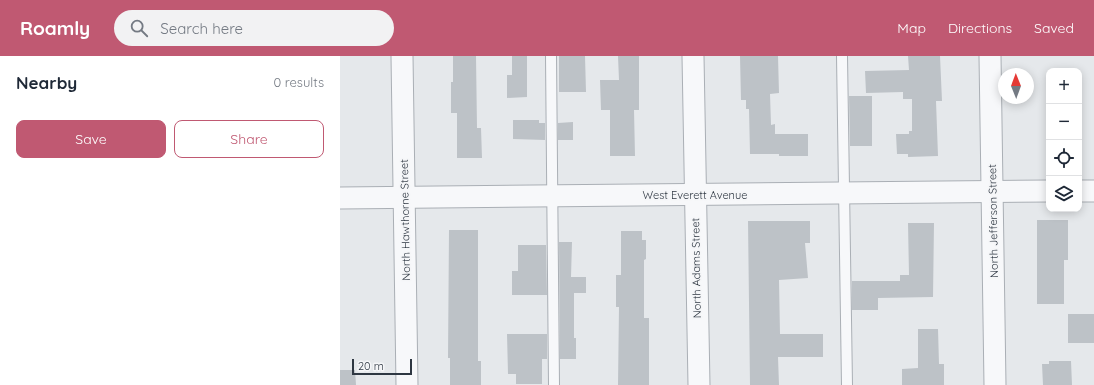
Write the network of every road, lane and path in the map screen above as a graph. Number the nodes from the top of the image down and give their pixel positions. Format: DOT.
graph roads {
  1 [pos="402,56"];
  2 [pos="551,56"];
  3 [pos="693,56"];
  4 [pos="842,56"];
  5 [pos="990,56"];
  6 [pos="1046,191"];
  7 [pos="1082,191"];
  8 [pos="1094,191"];
  9 [pos="992,192"];
  10 [pos="844,194"];
  11 [pos="695,195"];
  12 [pos="553,196"];
  13 [pos="404,197"];
  14 [pos="340,198"];
  15 [pos="407,385"];
  16 [pos="554,385"];
  17 [pos="699,385"];
  18 [pos="847,385"];
  19 [pos="995,385"];
  1 -- 13 [label="street, North Hawthorne Street"];
  2 -- 12 [label="lane"];
  3 -- 11 [label="street, North Adams Street"];
  4 -- 10 [label="lane"];
  5 -- 9 [label="street, North Jefferson Street"];
  6 -- 9 [label="street, West Everett Avenue"];
  7 -- 8 [label="street"];
  9 -- 10 [label="street, West Everett Avenue"];
  9 -- 19 [label="street, North Jefferson Street"];
  10 -- 11 [label="street, West Everett Avenue"];
  10 -- 18 [label="lane"];
  11 -- 12 [label="street, West Everett Avenue"];
  11 -- 17 [label="street, North Adams Street"];
  12 -- 13 [label="street, West Everett Avenue"];
  12 -- 16 [label="lane"];
  13 -- 14 [label="street, West Everett Avenue"];
  13 -- 15 [label="street, North Hawthorne Street"];
}
